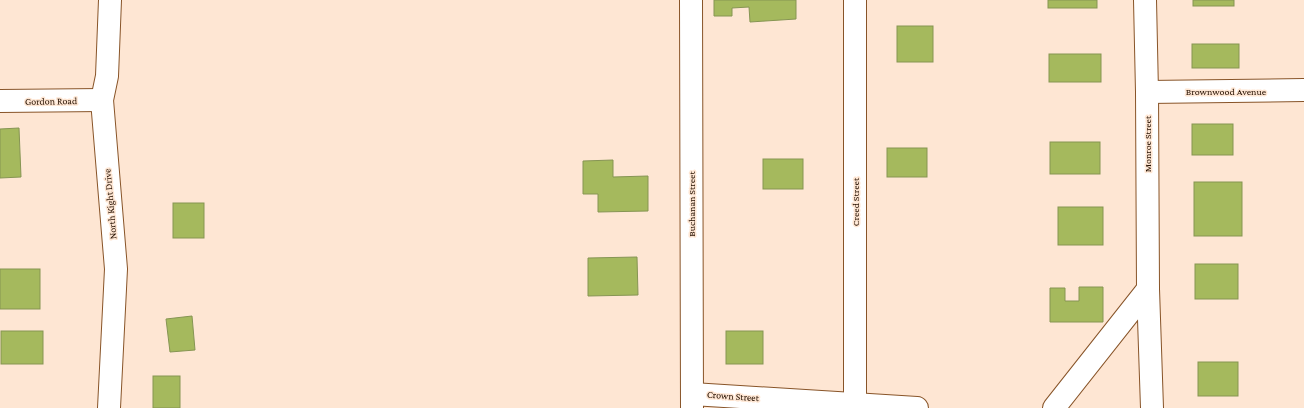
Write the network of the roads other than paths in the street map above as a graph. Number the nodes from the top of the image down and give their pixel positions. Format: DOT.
graph roads {
  1 [pos="110,0"];
  2 [pos="691,0"];
  3 [pos="855,0"];
  4 [pos="1145,0"];
  5 [pos="1304,90"];
  6 [pos="1147,92"];
  7 [pos="102,100"];
  8 [pos="0,101"];
  9 [pos="1148,289"];
  10 [pos="692,401"];
  11 [pos="855,404"];
  12 [pos="109,408"];
  13 [pos="917,408"];
  14 [pos="1054,408"];
  15 [pos="1152,408"];
  1 -- 7 [label="street, North Kight Drive"];
  2 -- 10 [label="street, Buchanan Street"];
  3 -- 11 [label="street, Creed Street"];
  4 -- 6 [label="street, Monroe Street"];
  5 -- 6 [label="street, Brownwood Avenue"];
  6 -- 9 [label="street, Monroe Street"];
  7 -- 8 [label="street, Gordon Road"];
  7 -- 12 [label="street, North Kight Drive"];
  9 -- 14 [label="street"];
  9 -- 15 [label="street, Monroe Street"];
  10 -- 11 [label="street, Crown Street"];
  11 -- 13 [label="street, Crown Street"];
}
